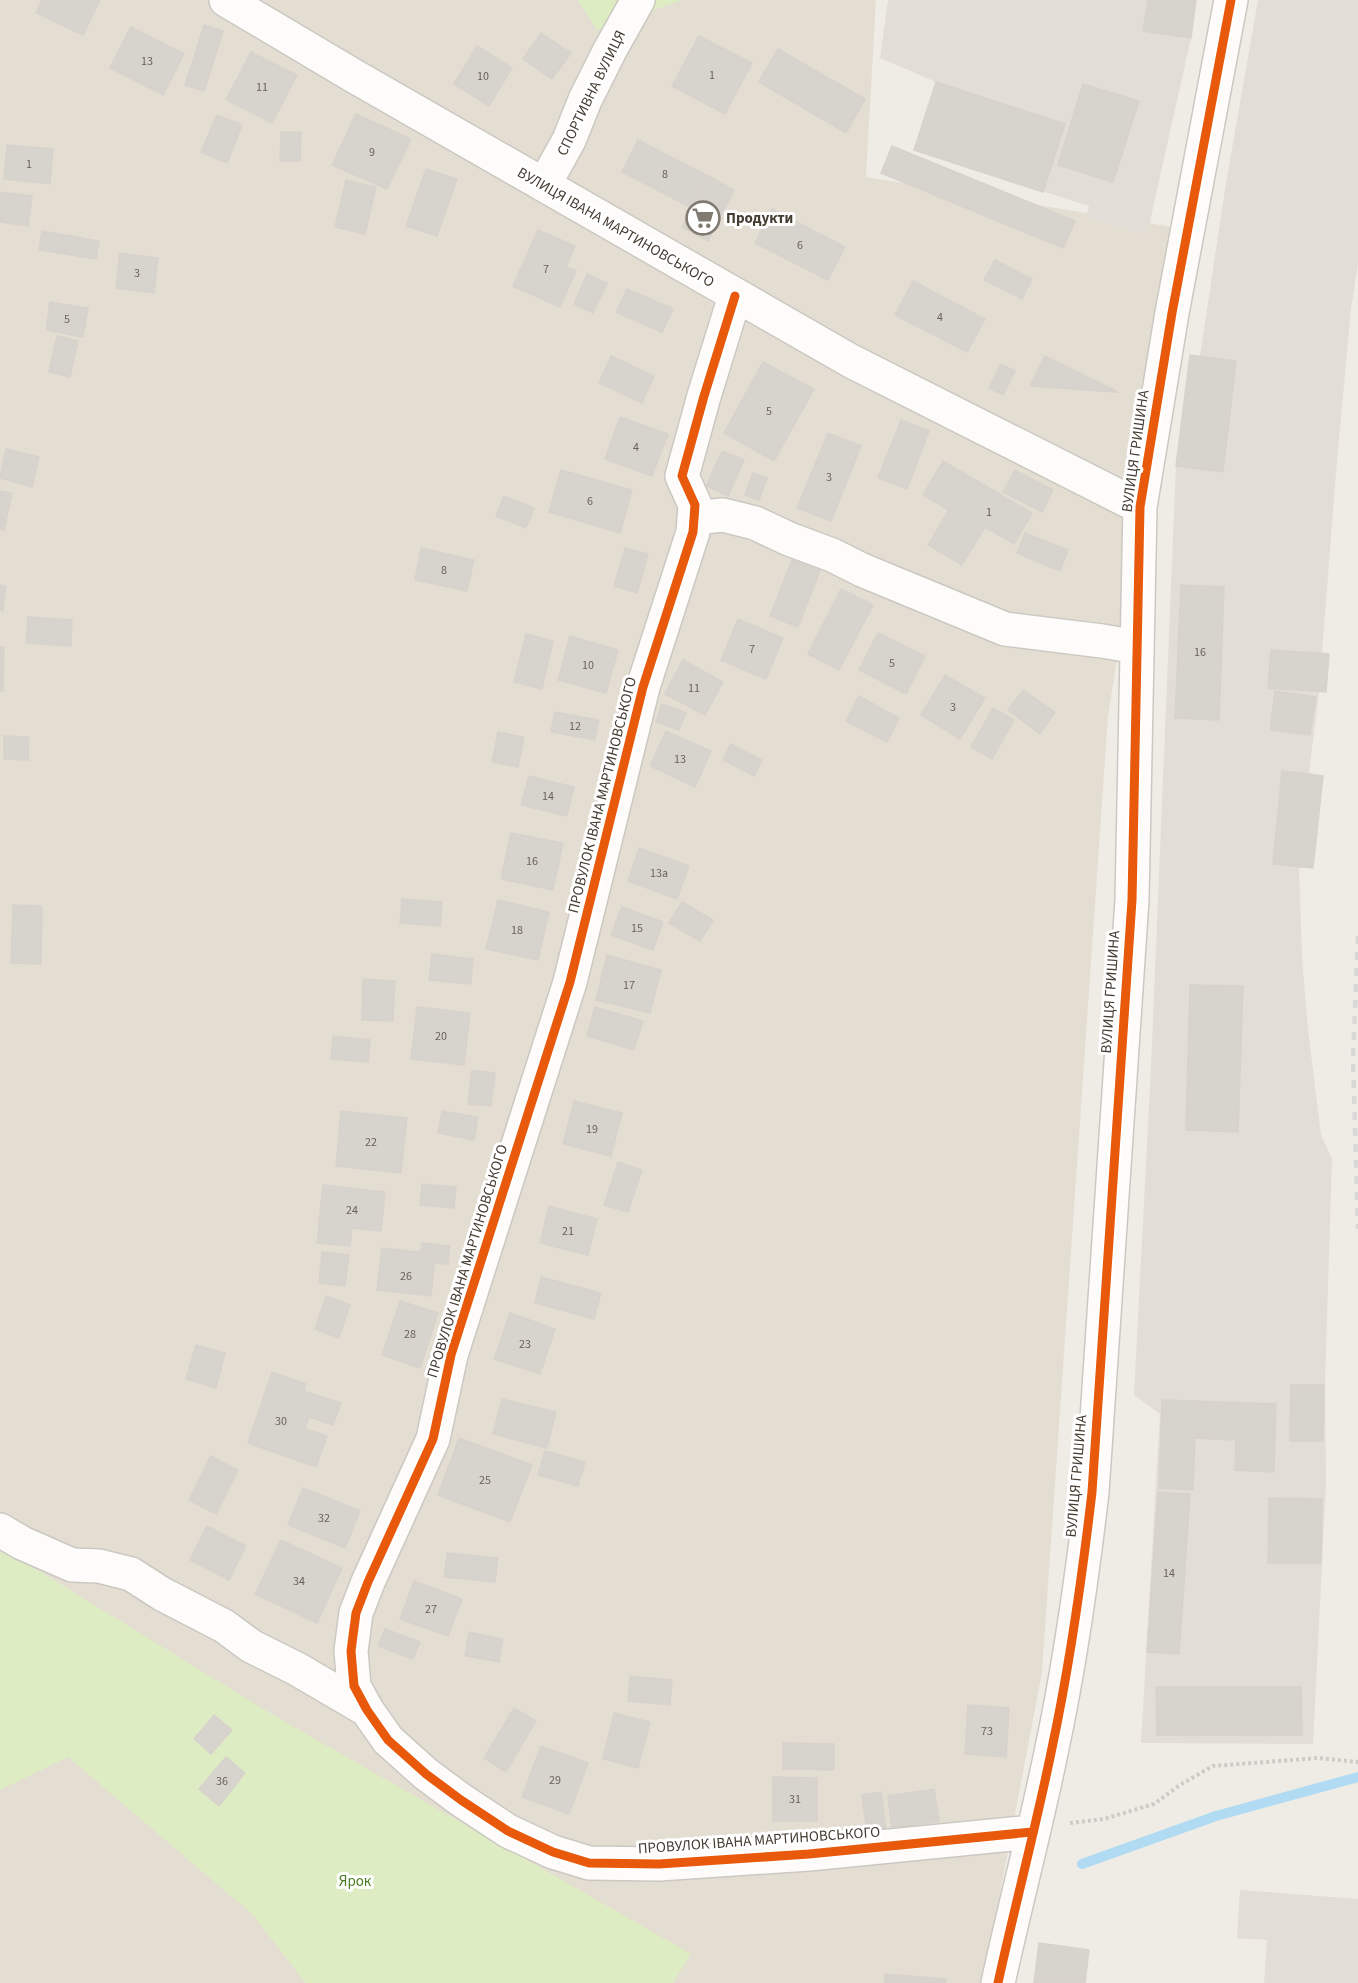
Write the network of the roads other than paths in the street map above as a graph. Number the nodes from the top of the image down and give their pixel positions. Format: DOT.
graph roads {
  1 [pos="226,0"];
  2 [pos="639,0"];
  3 [pos="1231,0"];
  4 [pos="544,185"];
  5 [pos="735,296"];
  6 [pos="1140,507"];
  7 [pos="694,518"];
  8 [pos="1137,647"];
  9 [pos="0,1530"];
  10 [pos="367,1710"];
  11 [pos="1032,1832"];
  12 [pos="998,1983"];
  1 -- 4 [label="street, ВУЛИЦЯ ІВАНА МАРТИНОВСЬКОГО"];
  2 -- 4 [label="street, СПОРТИВНА ВУЛИЦЯ"];
  3 -- 6 [label="street, ВУЛИЦЯ ГРИШИНА"];
  4 -- 5 [label="street, ВУЛИЦЯ ІВАНА МАРТИНОВСЬКОГО"];
  5 -- 6 [label="street, ВУЛИЦЯ ІВАНА МАРТИНОВСЬКОГО"];
  5 -- 7 [label="street, ПРОВУЛОК ІВАНА МАРТИНОВСЬКОГО"];
  6 -- 8 [label="street, ВУЛИЦЯ ГРИШИНА"];
  7 -- 8 [label="street"];
  7 -- 10 [label="street, ПРОВУЛОК ІВАНА МАРТИНОВСЬКОГО"];
  8 -- 11 [label="street, ВУЛИЦЯ ГРИШИНА"];
  9 -- 10 [label="street"];
  10 -- 11 [label="street, ПРОВУЛОК ІВАНА МАРТИНОВСЬКОГО"];
  11 -- 12 [label="street, ВУЛИЦЯ ГРИШИНА"];
}
